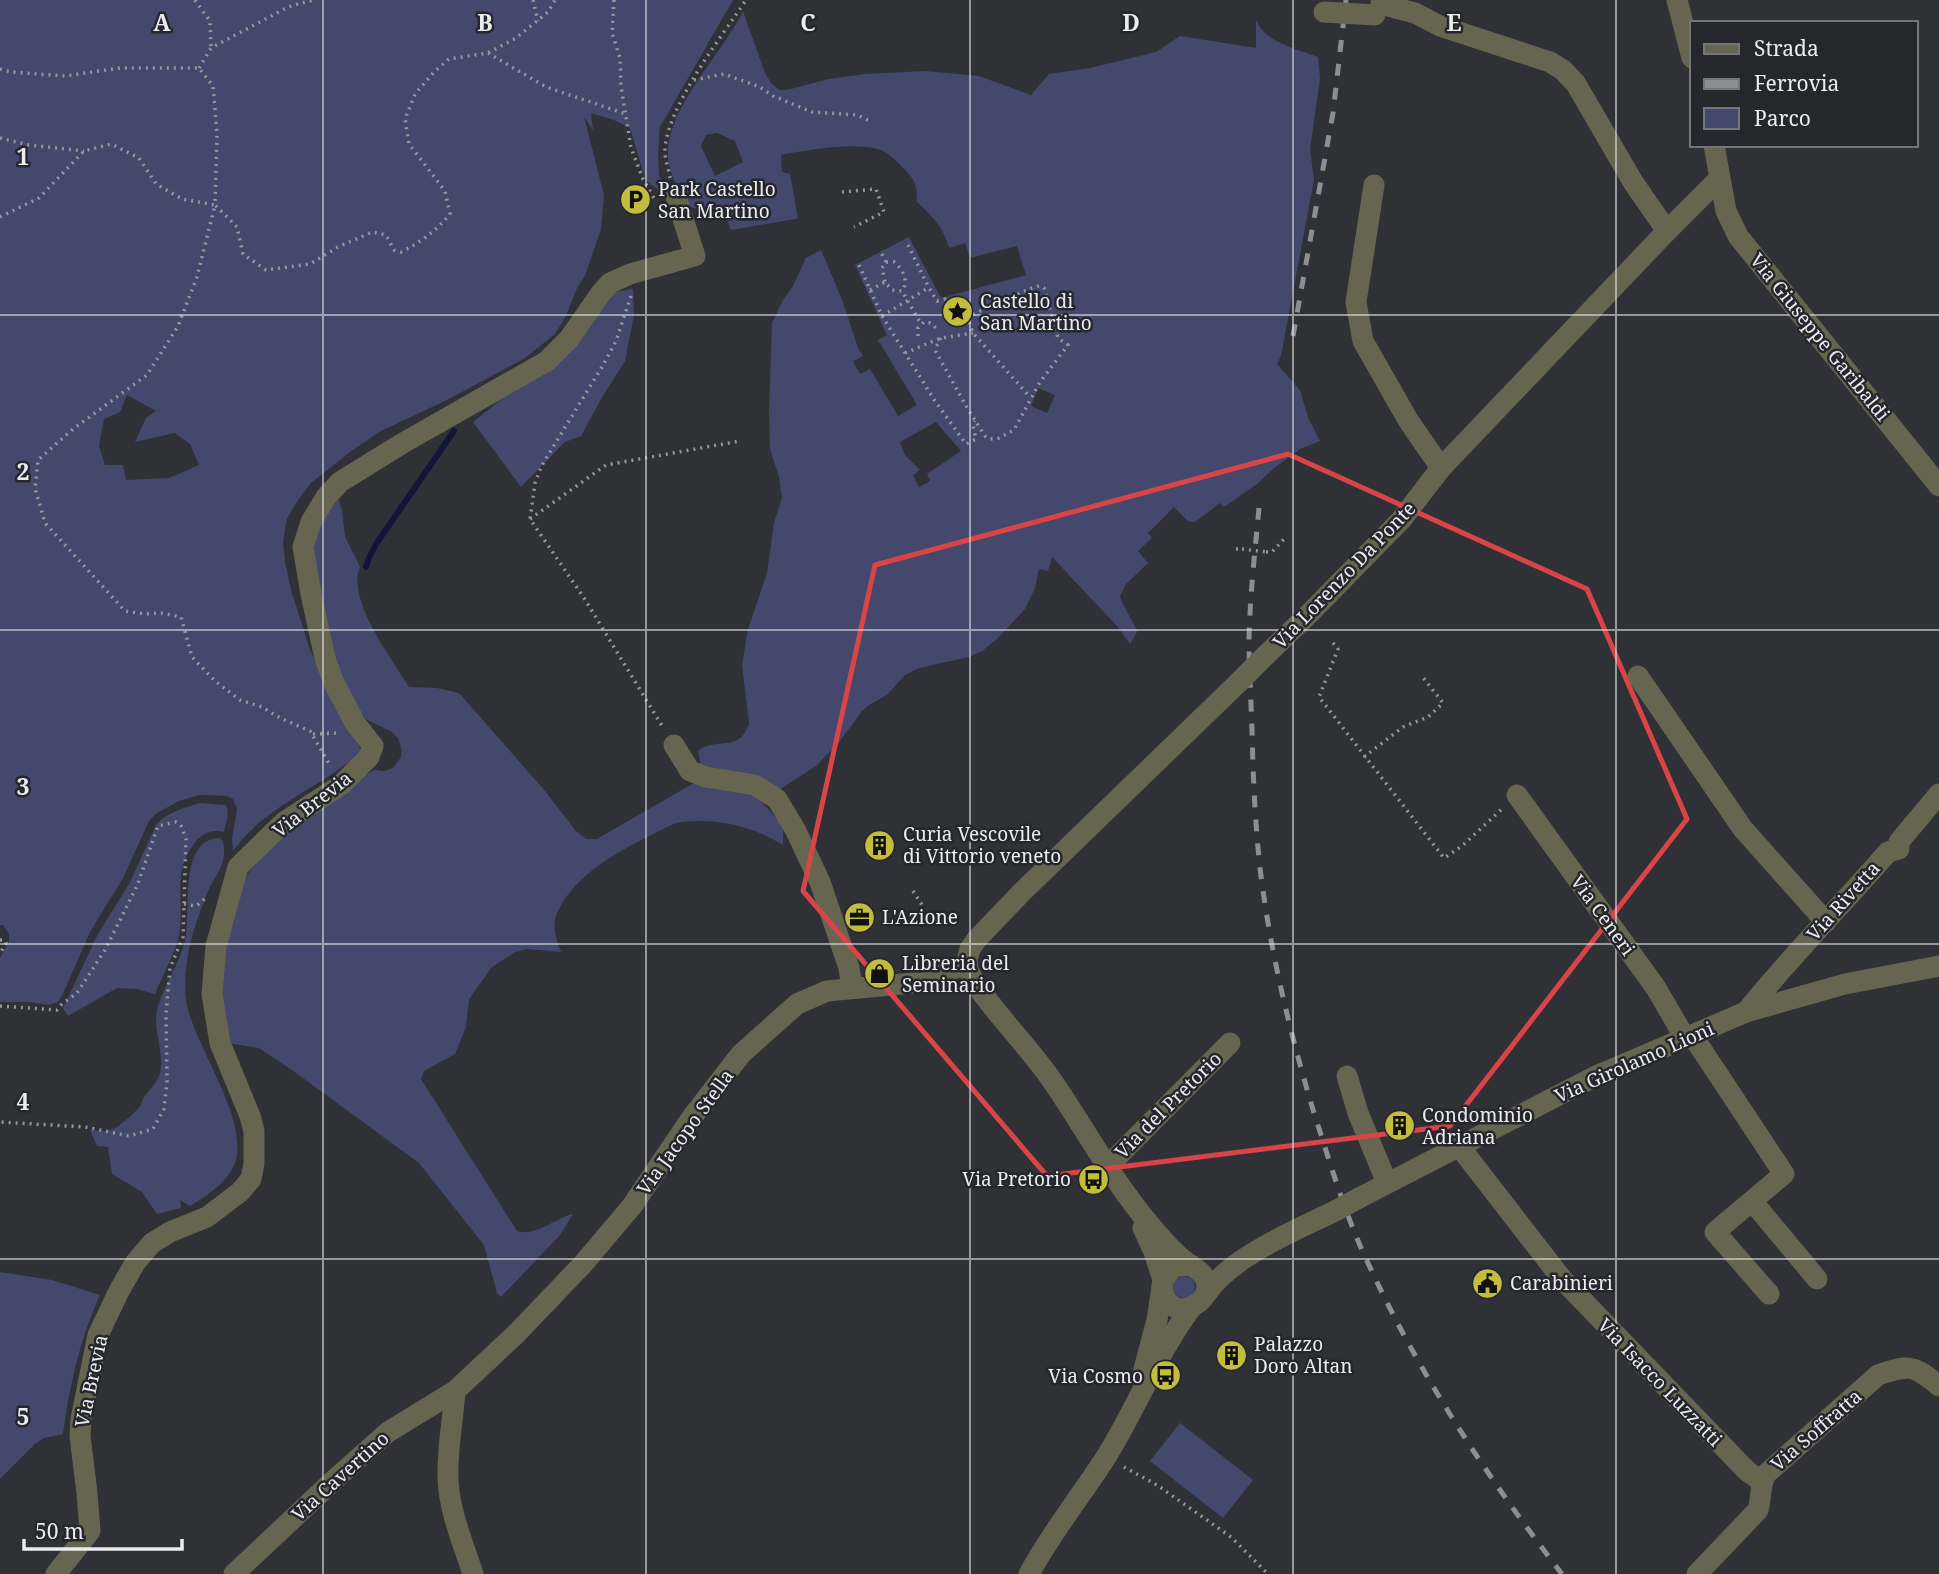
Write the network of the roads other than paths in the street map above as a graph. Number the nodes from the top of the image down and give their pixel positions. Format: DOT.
graph roads {
  1 [pos="1677,0"];
  2 [pos="1378,8"];
  3 [pos="1319,11"];
  4 [pos="1440,26"];
  5 [pos="1690,50"];
  6 [pos="1714,147"];
  7 [pos="1719,179"];
  8 [pos="1374,185"];
  9 [pos="666,198"];
  10 [pos="1667,231"];
  11 [pos="1441,468"];
  12 [pos="1939,486"];
  13 [pos="1638,676"];
  14 [pos="674,745"];
  15 [pos="1939,794"];
  16 [pos="1517,795"];
  17 [pos="1826,922"];
  18 [pos="967,964"];
  19 [pos="1939,966"];
  20 [pos="852,989"];
  21 [pos="1746,1012"];
  22 [pos="1688,1036"];
  23 [pos="1230,1043"];
  24 [pos="1347,1076"];
  25 [pos="1459,1146"];
  26 [pos="1107,1167"];
  27 [pos="1387,1183"];
  28 [pos="1752,1201"];
  29 [pos="1132,1204"];
  30 [pos="1191,1265"];
  31 [pos="1817,1279"];
  32 [pos="1163,1284"];
  33 [pos="1769,1294"];
  34 [pos="1198,1301"];
  35 [pos="1939,1386"];
  36 [pos="455,1391"];
  37 [pos="1133,1409"];
  38 [pos="1761,1481"];
  39 [pos="56,1574"];
  40 [pos="234,1574"];
  41 [pos="473,1574"];
  42 [pos="1029,1574"];
  43 [pos="1697,1574"];
  1 -- 5 [label="street"];
  2 -- 3 [label="street, bridge"];
  2 -- 4 [label="street"];
  2 -- 4 [label="street"];
  4 -- 10 [label="street"];
  6 -- 7 [label="street, Via Giuseppe Garibaldi"];
  7 -- 10 [label="street, Via Lorenzo Da Ponte"];
  7 -- 12 [label="street, Via Giuseppe Garibaldi"];
  8 -- 11 [label="street"];
  9 -- 39 [label="street, Via Brevia"];
  10 -- 11 [label="street, Via Lorenzo Da Ponte"];
  11 -- 18 [label="street, Via Lorenzo Da Ponte, bridge"];
  13 -- 17 [label="street"];
  14 -- 20 [label="street"];
  15 -- 17 [label="street, Via Rivetta"];
  16 -- 22 [label="street, Via Ceneri"];
  17 -- 21 [label="street, Via Rivetta"];
  18 -- 20 [label="street, Via Jacopo Stella"];
  18 -- 26 [label="street, Via del Pretorio"];
  19 -- 21 [label="street, Via Girolamo Lioni"];
  20 -- 36 [label="street, Via Jacopo Stella"];
  21 -- 22 [label="street, Via Girolamo Lioni"];
  22 -- 25 [label="street, Via Girolamo Lioni"];
  22 -- 28 [label="street, Via Ceneri"];
  23 -- 26 [label="street, Via del Pretorio"];
  24 -- 27 [label="street"];
  25 -- 27 [label="street, Via Girolamo Lioni"];
  25 -- 38 [label="street, Via Isacco Luzzatti"];
  26 -- 29 [label="street, Via del Pretorio"];
  27 -- 34 [label="street, Via Girolamo Lioni, bridge"];
  28 -- 31 [label="street"];
  28 -- 33 [label="street"];
  29 -- 30 [label="street, Via del Pretorio"];
  29 -- 32 [label="street, Via del Pretorio"];
  30 -- 32 [label="street"];
  30 -- 34 [label="street"];
  32 -- 34 [label="street"];
  32 -- 37 [label="street"];
  34 -- 37 [label="street, Via Girolamo Lioni"];
  35 -- 38 [label="street, Via Soffratta"];
  36 -- 40 [label="street, Via Cavertino"];
  36 -- 41 [label="street"];
  37 -- 42 [label="street"];
  38 -- 43 [label="street, Via Soffratta"];
}
